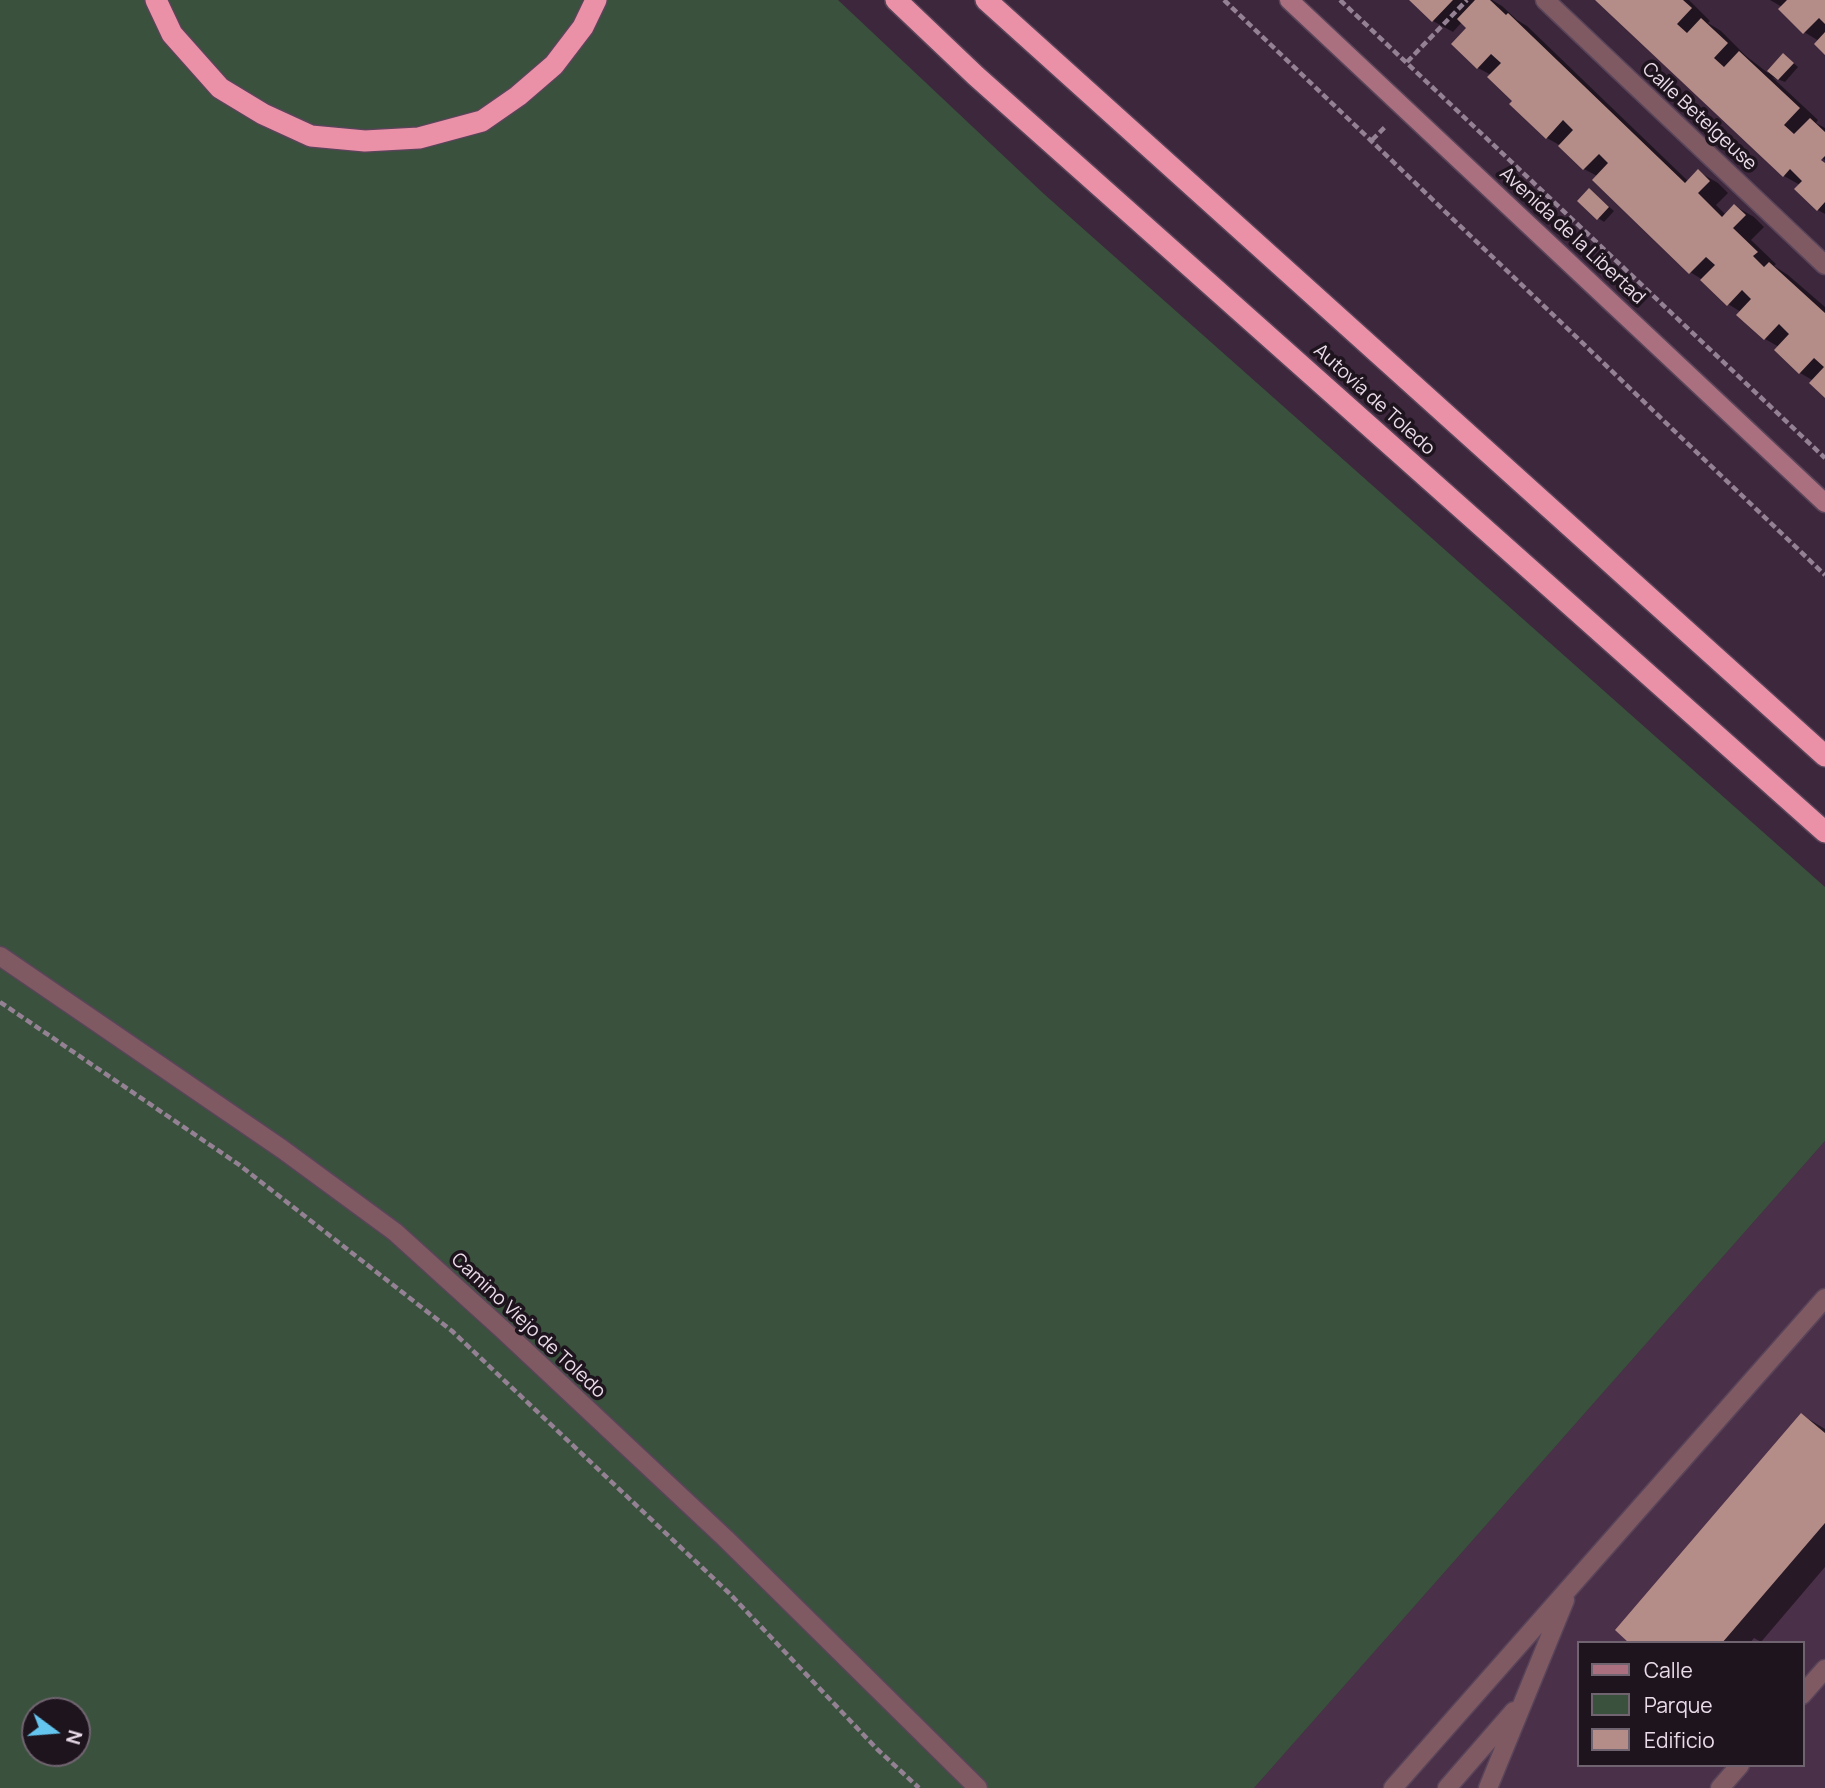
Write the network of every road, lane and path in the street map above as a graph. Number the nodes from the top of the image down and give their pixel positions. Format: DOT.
graph roads {
  1 [pos="143,0"];
  2 [pos="156,0"];
  3 [pos="596,0"];
  4 [pos="896,0"];
  5 [pos="986,0"];
  6 [pos="997,0"];
  7 [pos="1224,0"];
  8 [pos="1289,0"];
  9 [pos="1340,0"];
  10 [pos="1466,0"];
  11 [pos="1545,0"];
  12 [pos="1018,30"];
  13 [pos="172,34"];
  14 [pos="1407,62"];
  15 [pos="1825,265"];
  16 [pos="1825,458"];
  17 [pos="1825,503"];
  18 [pos="1825,575"];
  19 [pos="1825,755"];
  20 [pos="1825,832"];
  21 [pos="0,956"];
  22 [pos="0,1002"];
  23 [pos="1825,1298"];
  24 [pos="1571,1587"];
  25 [pos="1825,1669"];
  26 [pos="1804,1693"];
  27 [pos="1525,1698"];
  28 [pos="1738,1767"];
  29 [pos="919,1788"];
  30 [pos="978,1788"];
  31 [pos="1393,1788"];
  32 [pos="1447,1788"];
  33 [pos="1488,1788"];
  34 [pos="1720,1788"];
  1 -- 13 [label="street"];
  2 -- 13 [label="highway"];
  3 -- 13 [label="highway"];
  4 -- 20 [label="highway, Autovía de Toledo"];
  5 -- 12 [label="highway, Autovía de Toledo"];
  6 -- 12 [label="highway"];
  7 -- 18 [label="path"];
  8 -- 17 [label="street, Avenida de la Libertad"];
  9 -- 14 [label="path"];
  10 -- 14 [label="path"];
  11 -- 15 [label="street, Calle Betelgeuse"];
  12 -- 19 [label="highway, Autovía de Toledo"];
  14 -- 16 [label="path"];
  21 -- 30 [label="street, Camino Viejo de Toledo"];
  22 -- 29 [label="path"];
  23 -- 24 [label="street"];
  24 -- 27 [label="street"];
  24 -- 31 [label="street"];
  25 -- 26 [label="street"];
  27 -- 32 [label="street"];
  27 -- 33 [label="street"];
  28 -- 34 [label="street"];
}
